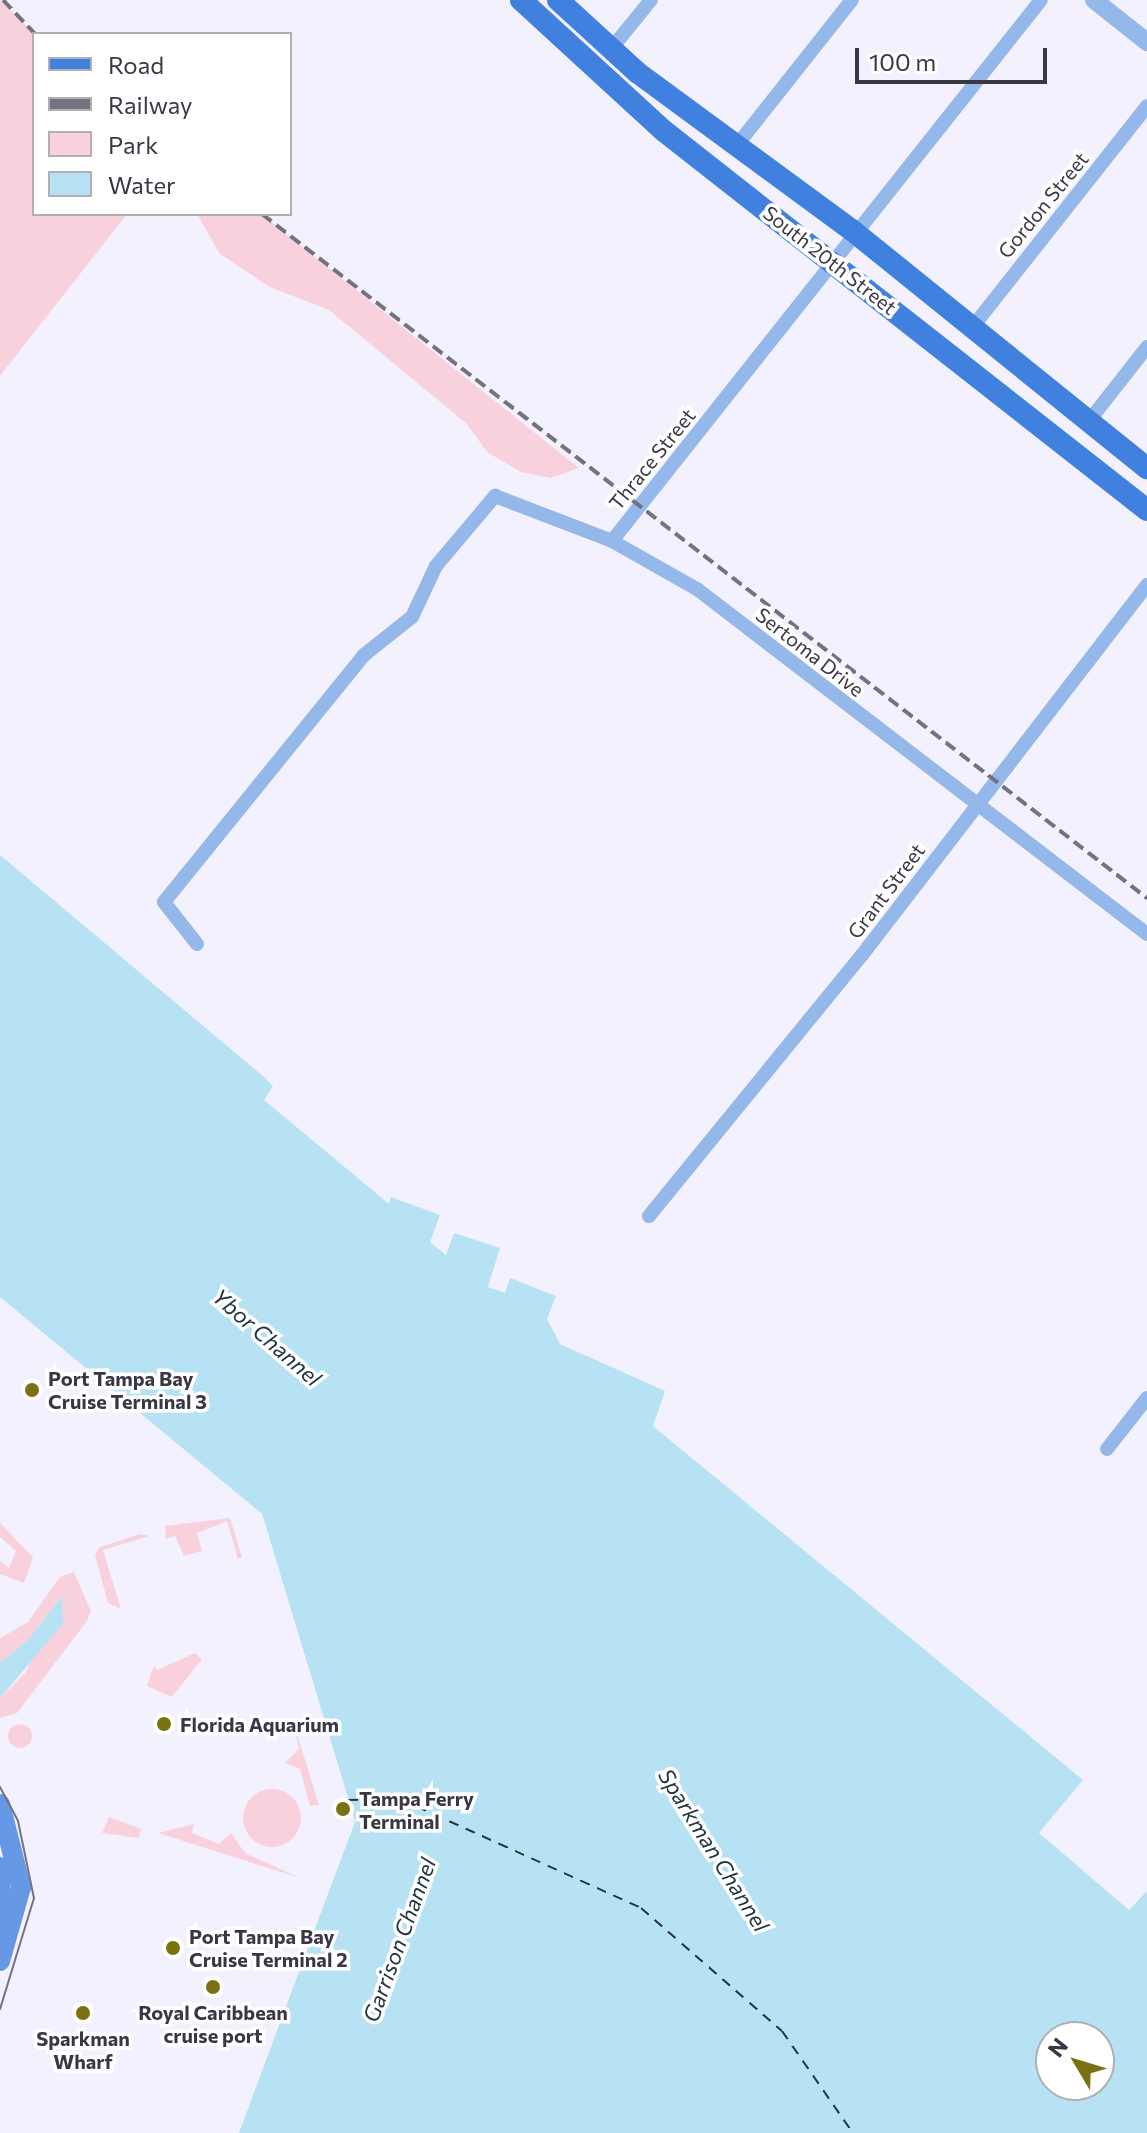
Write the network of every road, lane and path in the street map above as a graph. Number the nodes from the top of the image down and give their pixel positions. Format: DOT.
graph roads {
  1 [pos="521,0"];
  2 [pos="558,0"];
  3 [pos="651,0"];
  4 [pos="852,0"];
  5 [pos="1041,0"];
  6 [pos="1094,0"];
  7 [pos="1147,42"];
  8 [pos="611,49"];
  9 [pos="638,73"];
  10 [pos="1147,106"];
  11 [pos="737,145"];
  12 [pos="685,147"];
  13 [pos="853,231"];
  14 [pos="830,260"];
  15 [pos="971,329"];
  16 [pos="1147,347"];
  17 [pos="1089,421"];
  18 [pos="1147,468"];
  19 [pos="1147,510"];
  20 [pos="612,541"];
  21 [pos="1147,585"];
  22 [pos="979,802"];
  23 [pos="1147,934"];
  24 [pos="197,944"];
  25 [pos="649,1216"];
  26 [pos="1147,1398"];
  27 [pos="1107,1449"];
  28 [pos="0,1804"];
  29 [pos="0,1867"];
  30 [pos="0,1930"];
  31 [pos="0,1961"];
  1 -- 12 [label="main road, South 20th Street"];
  2 -- 8 [label="main road, South 20th Street"];
  3 -- 8 [label="street"];
  4 -- 11 [label="street"];
  5 -- 13 [label="street, Thrace Street"];
  6 -- 7 [label="street"];
  8 -- 9 [label="main road, South 20th Street"];
  9 -- 11 [label="main road, South 20th Street"];
  9 -- 12 [label="main road"];
  10 -- 15 [label="street, Gordon Street"];
  11 -- 13 [label="main road, South 20th Street"];
  12 -- 14 [label="main road, South 20th Street"];
  13 -- 14 [label="street, Thrace Street"];
  13 -- 15 [label="main road, South 20th Street"];
  14 -- 19 [label="main road, South 20th Street"];
  14 -- 20 [label="street, Thrace Street"];
  15 -- 17 [label="main road, South 20th Street"];
  16 -- 17 [label="street"];
  17 -- 18 [label="main road, South 20th Street"];
  20 -- 22 [label="street, Sertoma Drive"];
  20 -- 24 [label="street, Thrace Street"];
  21 -- 22 [label="street, Grant Street"];
  22 -- 23 [label="street, Sertoma Drive"];
  22 -- 25 [label="street, Grant Street"];
  26 -- 27 [label="street"];
  28 -- 31 [label="main road"];
  29 -- 30 [label="main road"];
}
